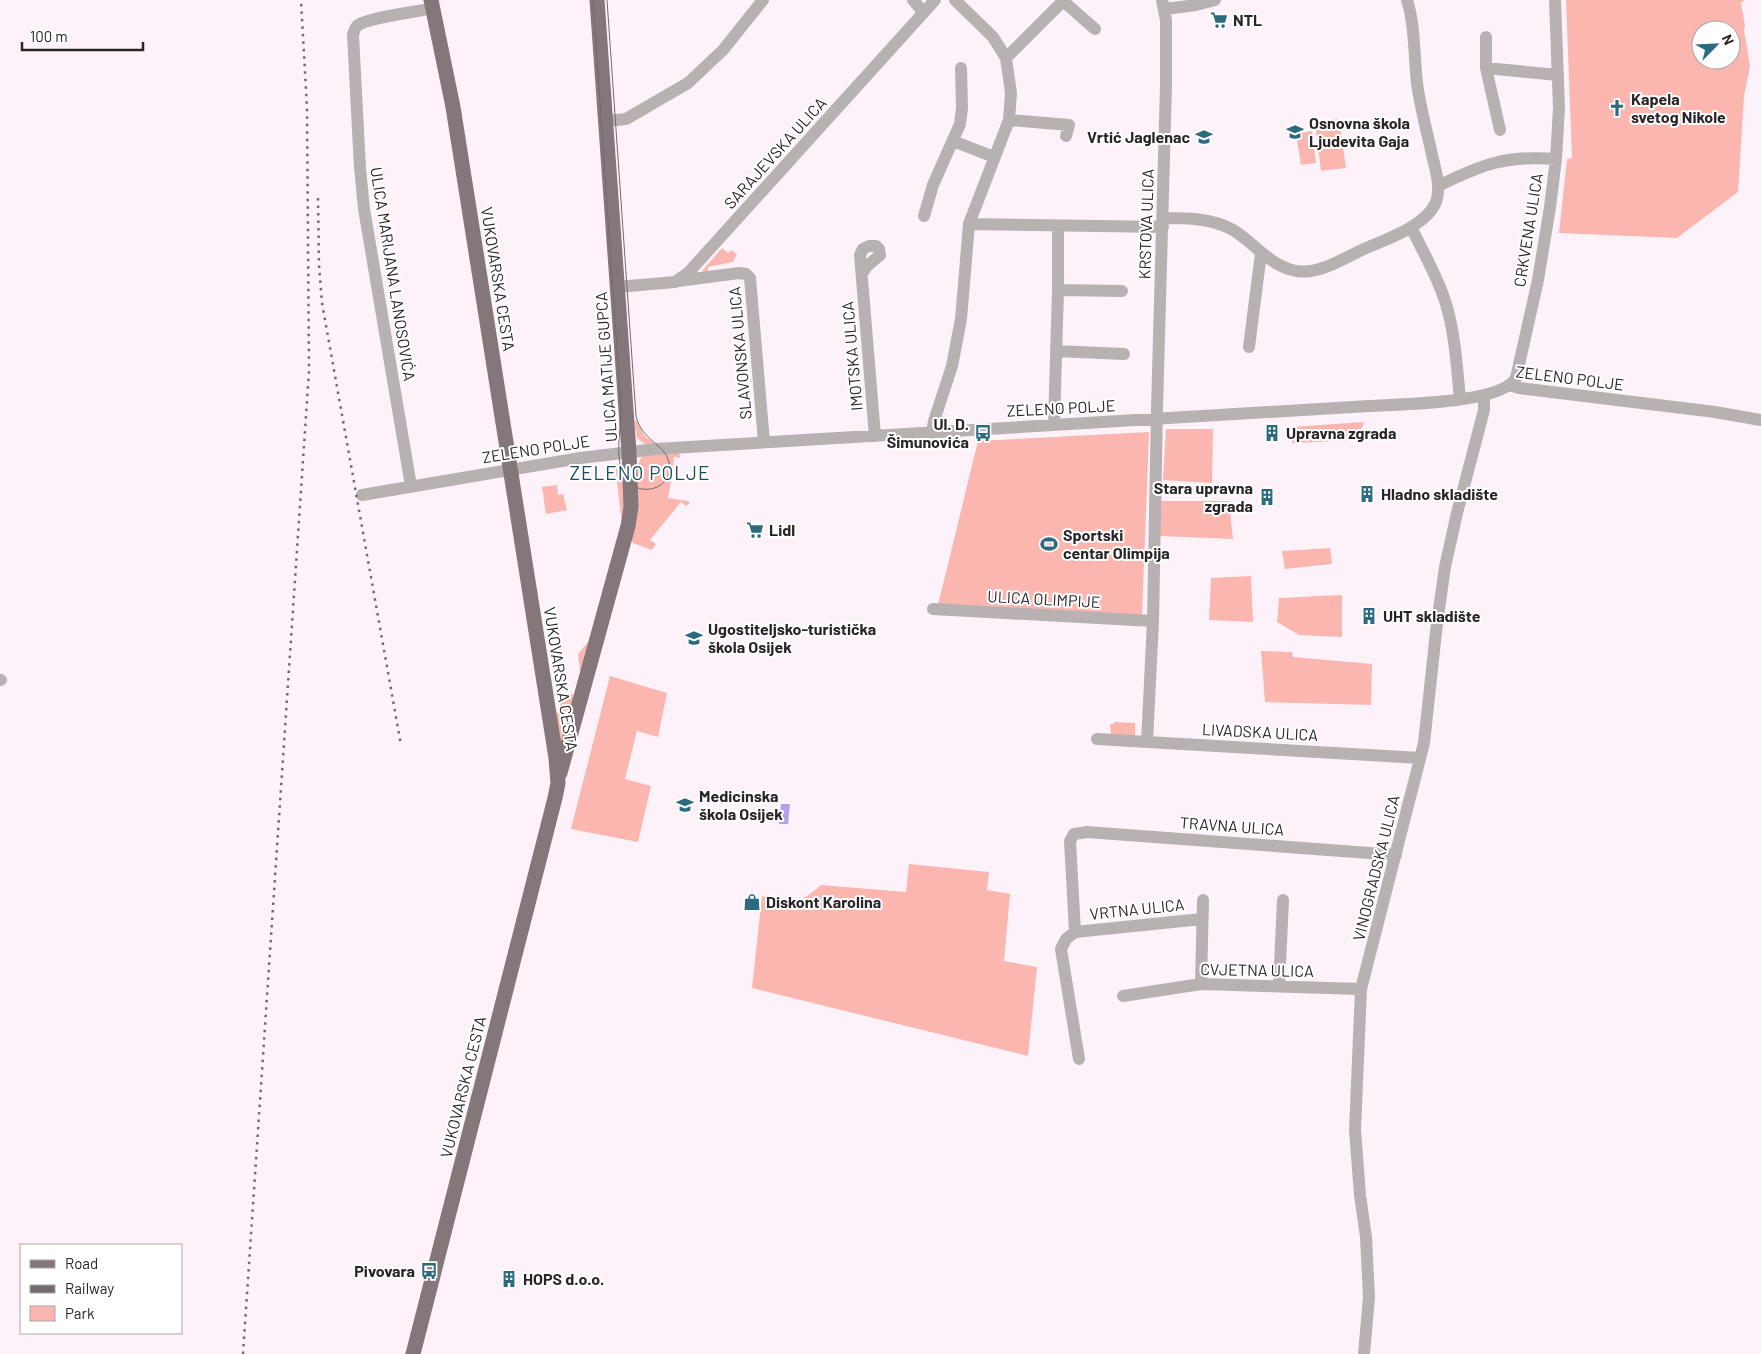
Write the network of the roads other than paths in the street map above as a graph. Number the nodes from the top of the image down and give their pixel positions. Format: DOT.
graph roads {
  1 [pos="597,0"];
  2 [pos="763,0"];
  3 [pos="913,0"];
  4 [pos="935,0"];
  5 [pos="955,0"];
  6 [pos="1215,0"];
  7 [pos="1407,0"];
  8 [pos="1555,0"];
  9 [pos="432,4"];
  10 [pos="1164,4"];
  11 [pos="923,12"];
  12 [pos="1095,29"];
  13 [pos="1486,37"];
  14 [pos="1006,58"];
  15 [pos="960,68"];
  16 [pos="1486,68"];
  17 [pos="1558,75"];
  18 [pos="606,120"];
  19 [pos="1009,120"];
  20 [pos="1500,130"];
  21 [pos="1066,136"];
  22 [pos="953,141"];
  23 [pos="994,157"];
  24 [pos="1556,159"];
  25 [pos="1438,186"];
  26 [pos="924,216"];
  27 [pos="1163,222"];
  28 [pos="970,224"];
  29 [pos="1058,226"];
  30 [pos="1411,227"];
  31 [pos="1261,254"];
  32 [pos="862,274"];
  33 [pos="675,282"];
  34 [pos="618,287"];
  35 [pos="1058,290"];
  36 [pos="1122,291"];
  37 [pos="1249,347"];
  38 [pos="1056,351"];
  39 [pos="1124,354"];
  40 [pos="1510,386"];
  41 [pos="1484,396"];
  42 [pos="1460,399"];
  43 [pos="1157,419"];
  44 [pos="1761,420"];
  45 [pos="1054,424"];
  46 [pos="932,432"];
  47 [pos="875,436"];
  48 [pos="764,442"];
  49 [pos="629,452"];
  50 [pos="511,469"];
  51 [pos="411,486"];
  52 [pos="362,495"];
  53 [pos="933,609"];
  54 [pos="1153,621"];
  55 [pos="1097,739"];
  56 [pos="1147,742"];
  57 [pos="1420,758"];
  58 [pos="558,783"];
  59 [pos="1070,841"];
  60 [pos="1396,855"];
  61 [pos="1202,900"];
  62 [pos="1283,900"];
  63 [pos="1202,919"];
  64 [pos="1075,932"];
  65 [pos="1201,984"];
  66 [pos="1279,986"];
  67 [pos="1361,989"];
  68 [pos="1122,996"];
  69 [pos="1079,1059"];
  70 [pos="413,1354"];
  71 [pos="1364,1354"];
  1 -- 18 [label="main road, ULICA MATIJE GUPCA"];
  2 -- 18 [label="street"];
  3 -- 11 [label="street"];
  4 -- 11 [label="street, SARAJEVSKA ULICA"];
  5 -- 14 [label="street"];
  6 -- 10 [label="street"];
  7 -- 25 [label="street"];
  8 -- 17 [label="street, CRKVENA ULICA"];
  9 -- 50 [label="main road, VUKOVARSKA CESTA"];
  9 -- 51 [label="street, ULICA MARIJANA LANOSOVIĆA"];
  10 -- 27 [label="street, KRSTOVA ULICA"];
  11 -- 33 [label="street, SARAJEVSKA ULICA"];
  12 -- 14 [label="street"];
  13 -- 16 [label="street"];
  14 -- 19 [label="street"];
  15 -- 22 [label="street"];
  16 -- 17 [label="street"];
  16 -- 20 [label="street"];
  17 -- 24 [label="street, CRKVENA ULICA"];
  18 -- 34 [label="main road, ULICA MATIJE GUPCA"];
  19 -- 21 [label="street"];
  19 -- 23 [label="street"];
  22 -- 23 [label="street"];
  22 -- 26 [label="street"];
  23 -- 28 [label="street"];
  24 -- 25 [label="street"];
  24 -- 40 [label="street, CRKVENA ULICA"];
  25 -- 30 [label="street"];
  27 -- 29 [label="street"];
  27 -- 31 [label="street"];
  27 -- 43 [label="street, KRSTOVA ULICA"];
  28 -- 29 [label="street"];
  28 -- 46 [label="street"];
  29 -- 35 [label="street"];
  30 -- 31 [label="street"];
  30 -- 42 [label="street"];
  31 -- 37 [label="street"];
  32 -- 47 [label="street, IMOTSKA ULICA"];
  33 -- 34 [label="street"];
  33 -- 48 [label="street, SLAVONSKA ULICA"];
  34 -- 49 [label="main road, ULICA MATIJE GUPCA"];
  35 -- 36 [label="street"];
  35 -- 38 [label="street"];
  38 -- 39 [label="street"];
  38 -- 45 [label="street"];
  40 -- 41 [label="street, ZELENO POLJE"];
  40 -- 44 [label="street, ZELENO POLJE"];
  41 -- 42 [label="street, ZELENO POLJE"];
  41 -- 57 [label="street, VINOGRADSKA ULICA"];
  42 -- 43 [label="street, ZELENO POLJE"];
  43 -- 45 [label="street, ZELENO POLJE"];
  43 -- 54 [label="street"];
  45 -- 46 [label="street, ZELENO POLJE"];
  46 -- 47 [label="street, ZELENO POLJE"];
  47 -- 48 [label="street, ZELENO POLJE"];
  48 -- 49 [label="street, ZELENO POLJE"];
  49 -- 50 [label="street, ZELENO POLJE"];
  49 -- 58 [label="main road, ULICA MATIJE GUPCA"];
  50 -- 51 [label="street, ZELENO POLJE"];
  50 -- 58 [label="main road, VUKOVARSKA CESTA"];
  51 -- 52 [label="street, ZELENO POLJE"];
  53 -- 54 [label="street, ULICA OLIMPIJE"];
  54 -- 56 [label="street"];
  55 -- 56 [label="street, LIVADSKA ULICA"];
  56 -- 57 [label="street, LIVADSKA ULICA"];
  57 -- 60 [label="street, VINOGRADSKA ULICA"];
  58 -- 70 [label="main road, VUKOVARSKA CESTA"];
  59 -- 60 [label="street, TRAVNA ULICA"];
  59 -- 64 [label="street, VRTNA ULICA"];
  60 -- 67 [label="street, VINOGRADSKA ULICA"];
  61 -- 63 [label="street"];
  62 -- 66 [label="street"];
  63 -- 64 [label="street, VRTNA ULICA"];
  63 -- 65 [label="street"];
  64 -- 69 [label="street, VRTNA ULICA"];
  65 -- 66 [label="street, CVJETNA ULICA"];
  65 -- 68 [label="street, CVJETNA ULICA"];
  66 -- 67 [label="street, CVJETNA ULICA"];
  67 -- 71 [label="street, VINOGRADSKA ULICA"];
}
